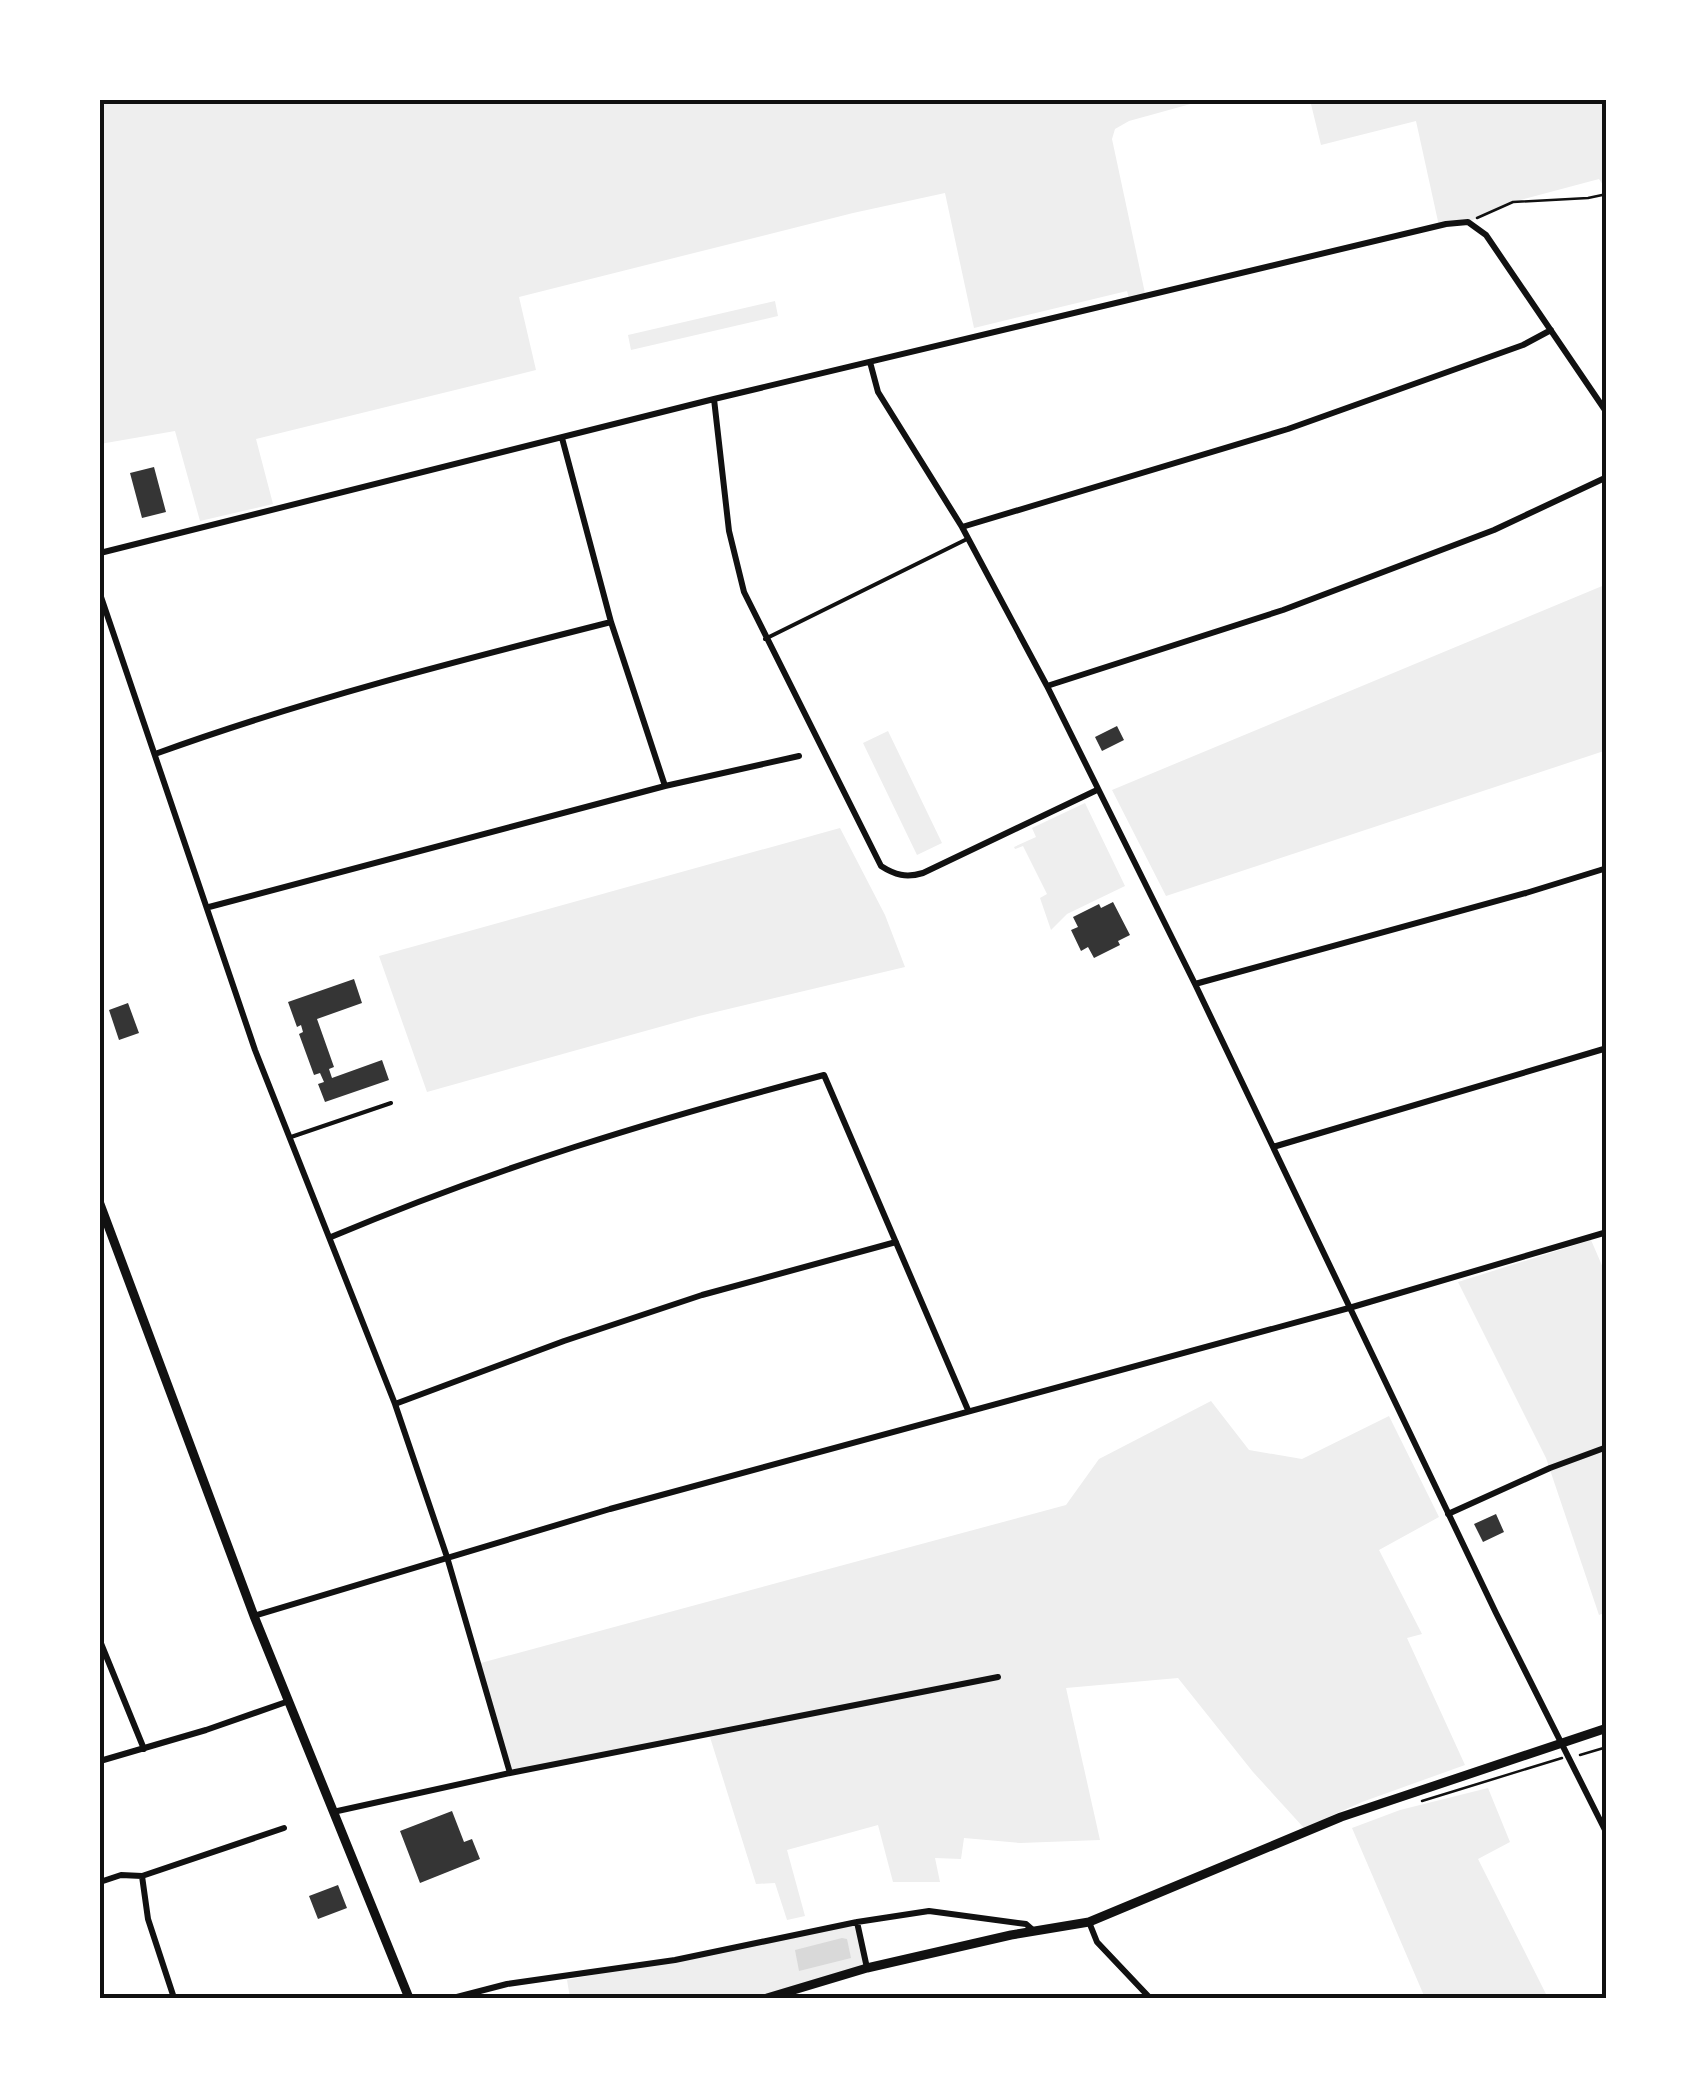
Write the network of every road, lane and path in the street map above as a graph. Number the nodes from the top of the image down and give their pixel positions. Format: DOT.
graph roads {
  1 [pos="1607,194"];
  2 [pos="1468,222"];
  3 [pos="1551,330"];
  4 [pos="870,362"];
  5 [pos="714,399"];
  6 [pos="1607,414"];
  7 [pos="562,438"];
  8 [pos="1607,477"];
  9 [pos="962,527"];
  10 [pos="967,538"];
  11 [pos="100,552"];
  12 [pos="100,594"];
  13 [pos="611,622"];
  14 [pos="765,639"];
  15 [pos="1047,686"];
  16 [pos="155,754"];
  17 [pos="799,756"];
  18 [pos="666,786"];
  19 [pos="1097,790"];
  20 [pos="1607,868"];
  21 [pos="208,907"];
  22 [pos="1195,984"];
  23 [pos="1607,1048"];
  24 [pos="390,1104"];
  25 [pos="291,1138"];
  26 [pos="1273,1147"];
  27 [pos="100,1204"];
  28 [pos="1607,1232"];
  29 [pos="331,1238"];
  30 [pos="896,1242"];
  31 [pos="1349,1308"];
  32 [pos="396,1404"];
  33 [pos="968,1410"];
  34 [pos="1607,1447"];
  35 [pos="1448,1514"];
  36 [pos="447,1557"];
  37 [pos="254,1616"];
  38 [pos="100,1642"];
  39 [pos="998,1677"];
  40 [pos="289,1701"];
  41 [pos="1607,1728"];
  42 [pos="1561,1742"];
  43 [pos="144,1748"];
  44 [pos="100,1761"];
  45 [pos="1546,1764"];
  46 [pos="510,1774"];
  47 [pos="1418,1802"];
  48 [pos="333,1812"];
  49 [pos="284,1828"];
  50 [pos="1607,1834"];
  51 [pos="142,1876"];
  52 [pos="100,1882"];
  53 [pos="857,1922"];
  54 [pos="1089,1922"];
  55 [pos="1034,1931"];
  56 [pos="867,1968"];
  57 [pos="174,1998"];
  58 [pos="409,1998"];
  59 [pos="452,1998"];
  60 [pos="767,1998"];
  61 [pos="1150,1998"];
  1 -- 2 [label="path"];
  2 -- 3 [label="street"];
  2 -- 4 [label="street"];
  3 -- 6 [label="street"];
  3 -- 9 [label="street"];
  4 -- 5 [label="street"];
  4 -- 9 [label="street"];
  5 -- 7 [label="street"];
  5 -- 14 [label="street"];
  7 -- 11 [label="street"];
  7 -- 13 [label="street"];
  8 -- 15 [label="street"];
  9 -- 10 [label="street"];
  10 -- 14 [label="lane"];
  10 -- 15 [label="street"];
  12 -- 16 [label="street"];
  13 -- 16 [label="street"];
  13 -- 18 [label="street"];
  14 -- 19 [label="street"];
  15 -- 19 [label="street"];
  16 -- 21 [label="street"];
  17 -- 18 [label="street"];
  18 -- 21 [label="street"];
  19 -- 22 [label="street"];
  20 -- 22 [label="street"];
  21 -- 25 [label="street"];
  22 -- 26 [label="street"];
  23 -- 26 [label="street"];
  24 -- 25 [label="lane"];
  25 -- 29 [label="street"];
  26 -- 31 [label="street"];
  27 -- 37 [label="main road"];
  28 -- 31 [label="street"];
  29 -- 30 [label="street"];
  29 -- 32 [label="street"];
  30 -- 32 [label="street"];
  30 -- 33 [label="street"];
  31 -- 33 [label="street"];
  31 -- 35 [label="street"];
  32 -- 36 [label="street"];
  33 -- 36 [label="street"];
  34 -- 35 [label="street"];
  35 -- 42 [label="street"];
  36 -- 37 [label="street"];
  36 -- 46 [label="street"];
  37 -- 40 [label="main road"];
  38 -- 43 [label="street"];
  39 -- 46 [label="street"];
  40 -- 43 [label="street"];
  40 -- 48 [label="main road"];
  41 -- 42 [label="main road"];
  42 -- 50 [label="street"];
  42 -- 54 [label="main road"];
  43 -- 44 [label="street"];
  45 -- 47 [label="path"];
  46 -- 48 [label="street"];
  48 -- 58 [label="main road"];
  49 -- 51 [label="street"];
  51 -- 52 [label="street"];
  51 -- 57 [label="street"];
  53 -- 55 [label="street"];
  53 -- 56 [label="street"];
  53 -- 59 [label="street"];
  54 -- 55 [label="main road"];
  54 -- 61 [label="street"];
  55 -- 56 [label="main road"];
  56 -- 60 [label="main road"];
}
